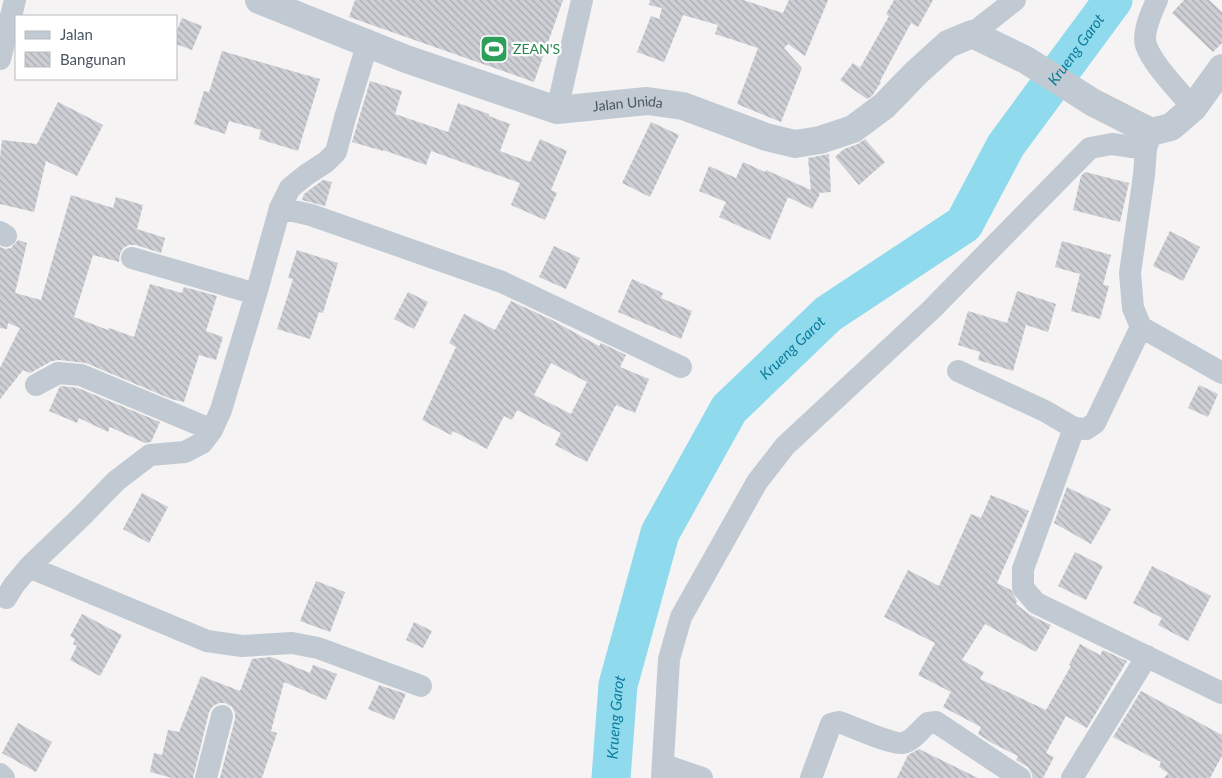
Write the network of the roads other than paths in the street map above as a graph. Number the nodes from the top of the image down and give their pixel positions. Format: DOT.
graph roads {
  1 [pos="16,0"];
  2 [pos="259,0"];
  3 [pos="582,0"];
  4 [pos="1015,0"];
  5 [pos="1157,0"];
  6 [pos="972,34"];
  7 [pos="368,42"];
  8 [pos="0,59"];
  9 [pos="1222,68"];
  10 [pos="1193,108"];
  11 [pos="558,110"];
  12 [pos="1148,141"];
  13 [pos="280,208"];
  14 [pos="132,258"];
  15 [pos="256,294"];
  16 [pos="1141,327"];
  17 [pos="681,367"];
  18 [pos="958,371"];
  19 [pos="1222,373"];
  20 [pos="36,385"];
  21 [pos="1074,428"];
  22 [pos="212,430"];
  23 [pos="29,567"];
  24 [pos="2,601"];
  25 [pos="1147,656"];
  26 [pos="421,686"];
  27 [pos="1222,693"];
  28 [pos="222,716"];
  29 [pos="663,772"];
  30 [pos="0,774"];
  31 [pos="4,778"];
  32 [pos="206,778"];
  33 [pos="702,778"];
  34 [pos="811,778"];
  35 [pos="1020,778"];
  36 [pos="1072,778"];
  1 -- 8 [label="street"];
  2 -- 7 [label="street, Jalan Unida"];
  3 -- 11 [label="street"];
  4 -- 6 [label="street"];
  5 -- 10 [label="street"];
  6 -- 11 [label="street, Jalan Unida"];
  6 -- 12 [label="street"];
  7 -- 11 [label="street, Jalan Unida"];
  7 -- 13 [label="street"];
  9 -- 10 [label="street"];
  10 -- 12 [label="street"];
  12 -- 16 [label="street"];
  12 -- 29 [label="street"];
  13 -- 15 [label="street"];
  13 -- 17 [label="street"];
  14 -- 15 [label="street"];
  15 -- 22 [label="street"];
  16 -- 19 [label="street"];
  16 -- 21 [label="street"];
  18 -- 21 [label="street"];
  20 -- 22 [label="street"];
  21 -- 25 [label="street"];
  22 -- 23 [label="street"];
  23 -- 24 [label="street"];
  23 -- 26 [label="street"];
  25 -- 27 [label="street"];
  25 -- 36 [label="street"];
  28 -- 32 [label="street"];
  29 -- 33 [label="street"];
  30 -- 31 [label="street"];
  34 -- 35 [label="street"];
}
